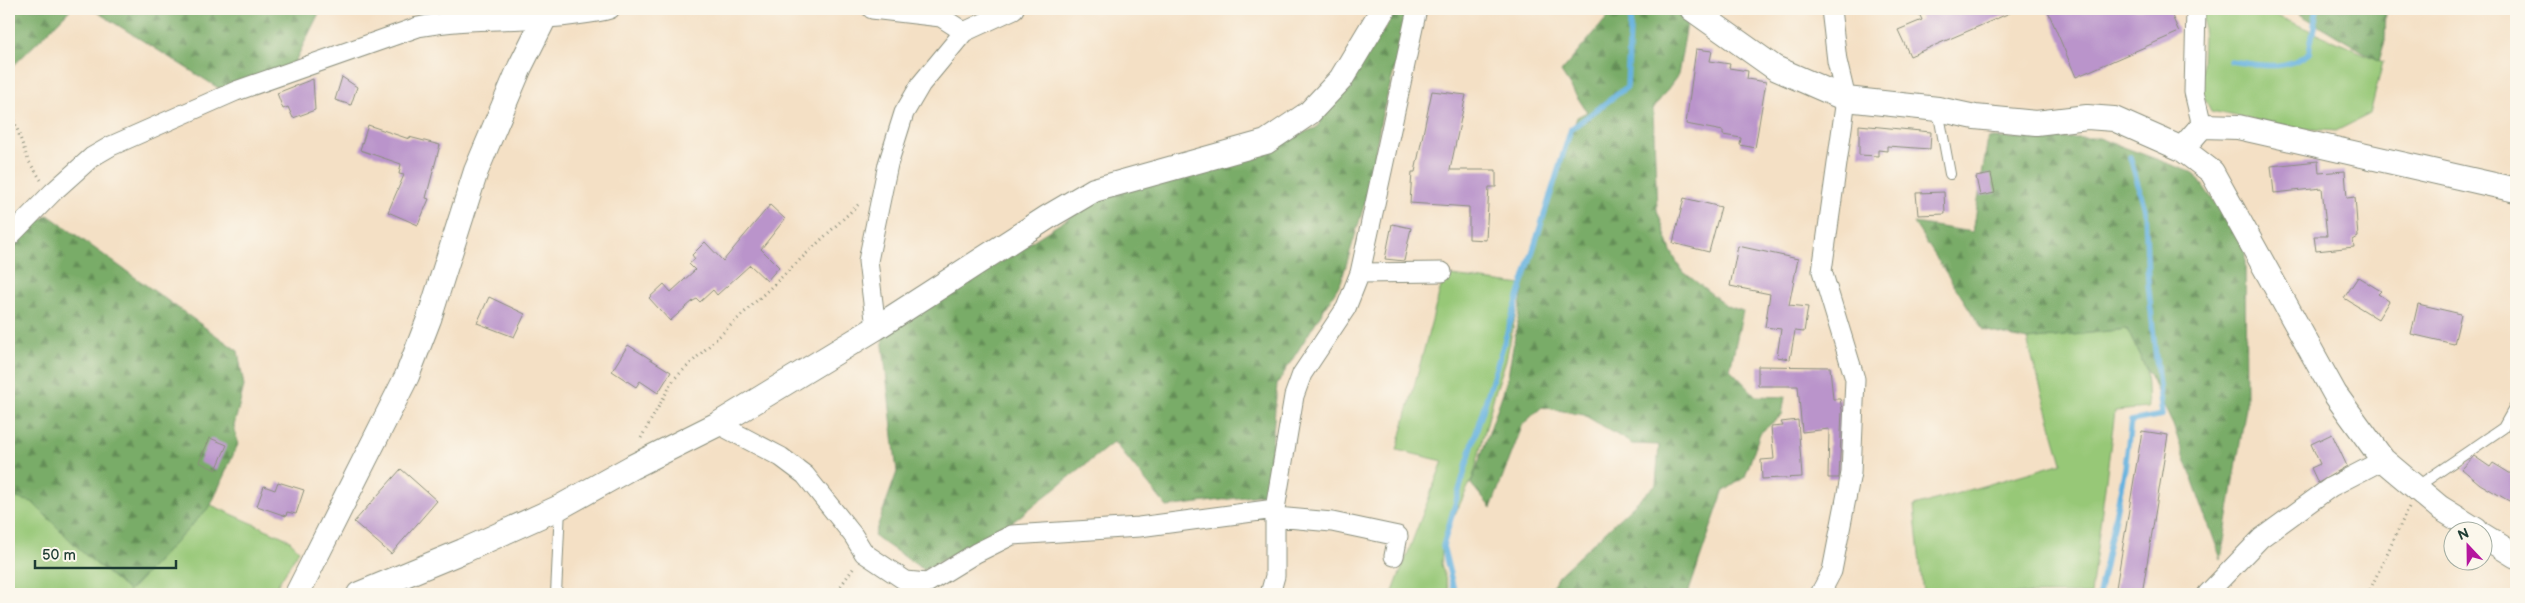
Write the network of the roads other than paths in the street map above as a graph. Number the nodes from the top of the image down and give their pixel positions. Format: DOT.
graph roads {
  1 [pos="610,9"];
  2 [pos="872,9"];
  3 [pos="1014,9"];
  4 [pos="1384,9"];
  5 [pos="1417,9"];
  6 [pos="1692,9"];
  7 [pos="1831,9"];
  8 [pos="2196,9"];
  9 [pos="942,13"];
  10 [pos="546,14"];
  11 [pos="964,32"];
  12 [pos="1846,100"];
  13 [pos="1938,109"];
  14 [pos="2202,126"];
  15 [pos="2182,149"];
  16 [pos="1950,174"];
  17 [pos="2516,190"];
  18 [pos="9,237"];
  19 [pos="1442,272"];
  20 [pos="1360,273"];
  21 [pos="876,328"];
  22 [pos="2516,405"];
  23 [pos="718,424"];
  24 [pos="2383,460"];
  25 [pos="2415,488"];
  26 [pos="560,507"];
  27 [pos="1276,513"];
  28 [pos="2459,520"];
  29 [pos="2492,540"];
  30 [pos="1394,556"];
  31 [pos="2516,556"];
  32 [pos="297,594"];
  33 [pos="359,594"];
  34 [pos="556,594"];
  35 [pos="1270,594"];
  36 [pos="1820,594"];
  37 [pos="2207,594"];
  1 -- 10 [label="street"];
  2 -- 9 [label="street"];
  3 -- 11 [label="street"];
  4 -- 21 [label="street"];
  5 -- 20 [label="street"];
  6 -- 12 [label="street"];
  7 -- 12 [label="street"];
  8 -- 14 [label="street"];
  9 -- 11 [label="street"];
  10 -- 18 [label="street"];
  10 -- 32 [label="street"];
  11 -- 21 [label="street"];
  12 -- 13 [label="street"];
  12 -- 36 [label="street"];
  13 -- 15 [label="street"];
  13 -- 16 [label="lane"];
  14 -- 15 [label="street"];
  14 -- 17 [label="street"];
  15 -- 24 [label="street"];
  19 -- 20 [label="street"];
  20 -- 27 [label="street"];
  21 -- 23 [label="street"];
  22 -- 25 [label="lane"];
  23 -- 26 [label="street"];
  23 -- 27 [label="street"];
  24 -- 25 [label="street"];
  24 -- 37 [label="street"];
  25 -- 28 [label="street"];
  26 -- 33 [label="street"];
  26 -- 34 [label="lane"];
  27 -- 30 [label="street"];
  27 -- 35 [label="street"];
  29 -- 31 [label="street"];
}
